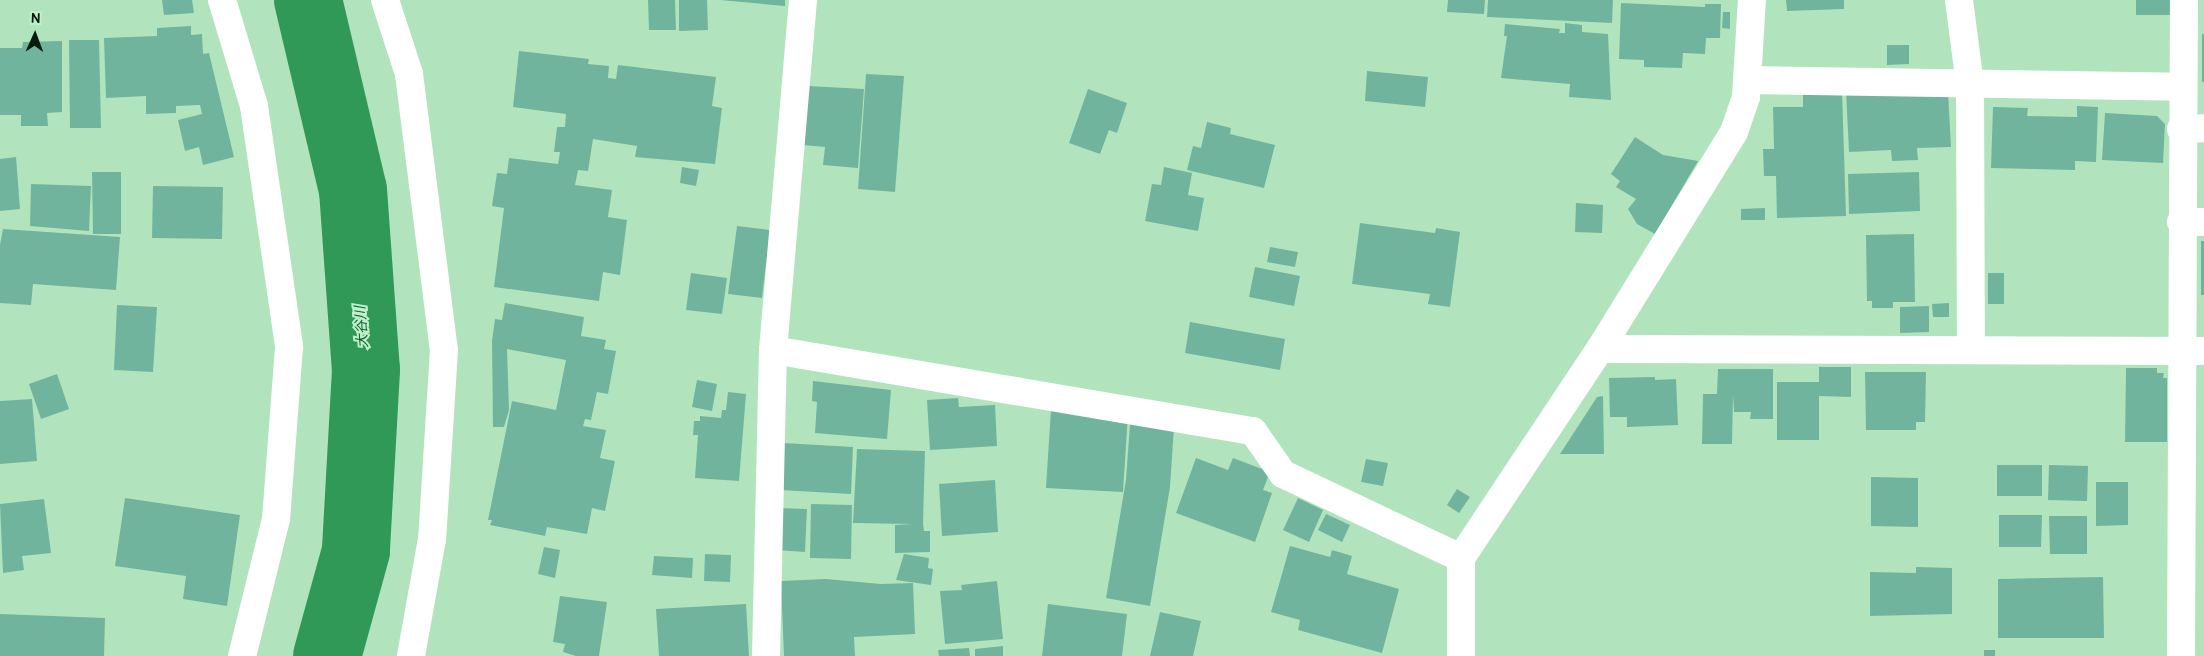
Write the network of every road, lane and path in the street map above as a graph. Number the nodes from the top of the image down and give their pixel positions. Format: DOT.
graph roads {
  1 [pos="222,0"];
  2 [pos="386,0"];
  3 [pos="803,0"];
  4 [pos="1752,0"];
  5 [pos="1959,0"];
  6 [pos="2184,0"];
  7 [pos="1747,80"];
  8 [pos="1970,85"];
  9 [pos="2181,87"];
  10 [pos="2193,129"];
  11 [pos="2192,222"];
  12 [pos="1600,349"];
  13 [pos="773,350"];
  14 [pos="1971,350"];
  15 [pos="2192,351"];
  16 [pos="1461,558"];
  17 [pos="242,656"];
  18 [pos="411,656"];
  19 [pos="766,656"];
  20 [pos="1461,656"];
  21 [pos="2181,656"];
  1 -- 17 [label="street"];
  2 -- 18 [label="street"];
  3 -- 13 [label="street"];
  4 -- 7 [label="street"];
  5 -- 8 [label="street"];
  6 -- 9 [label="street"];
  7 -- 8 [label="street"];
  7 -- 12 [label="street"];
  8 -- 9 [label="street"];
  8 -- 14 [label="street"];
  9 -- 10 [label="street"];
  10 -- 11 [label="street"];
  11 -- 15 [label="street"];
  12 -- 14 [label="street"];
  12 -- 16 [label="street"];
  13 -- 16 [label="street"];
  13 -- 19 [label="street"];
  14 -- 15 [label="street"];
  15 -- 21 [label="street"];
  16 -- 20 [label="street"];
}
